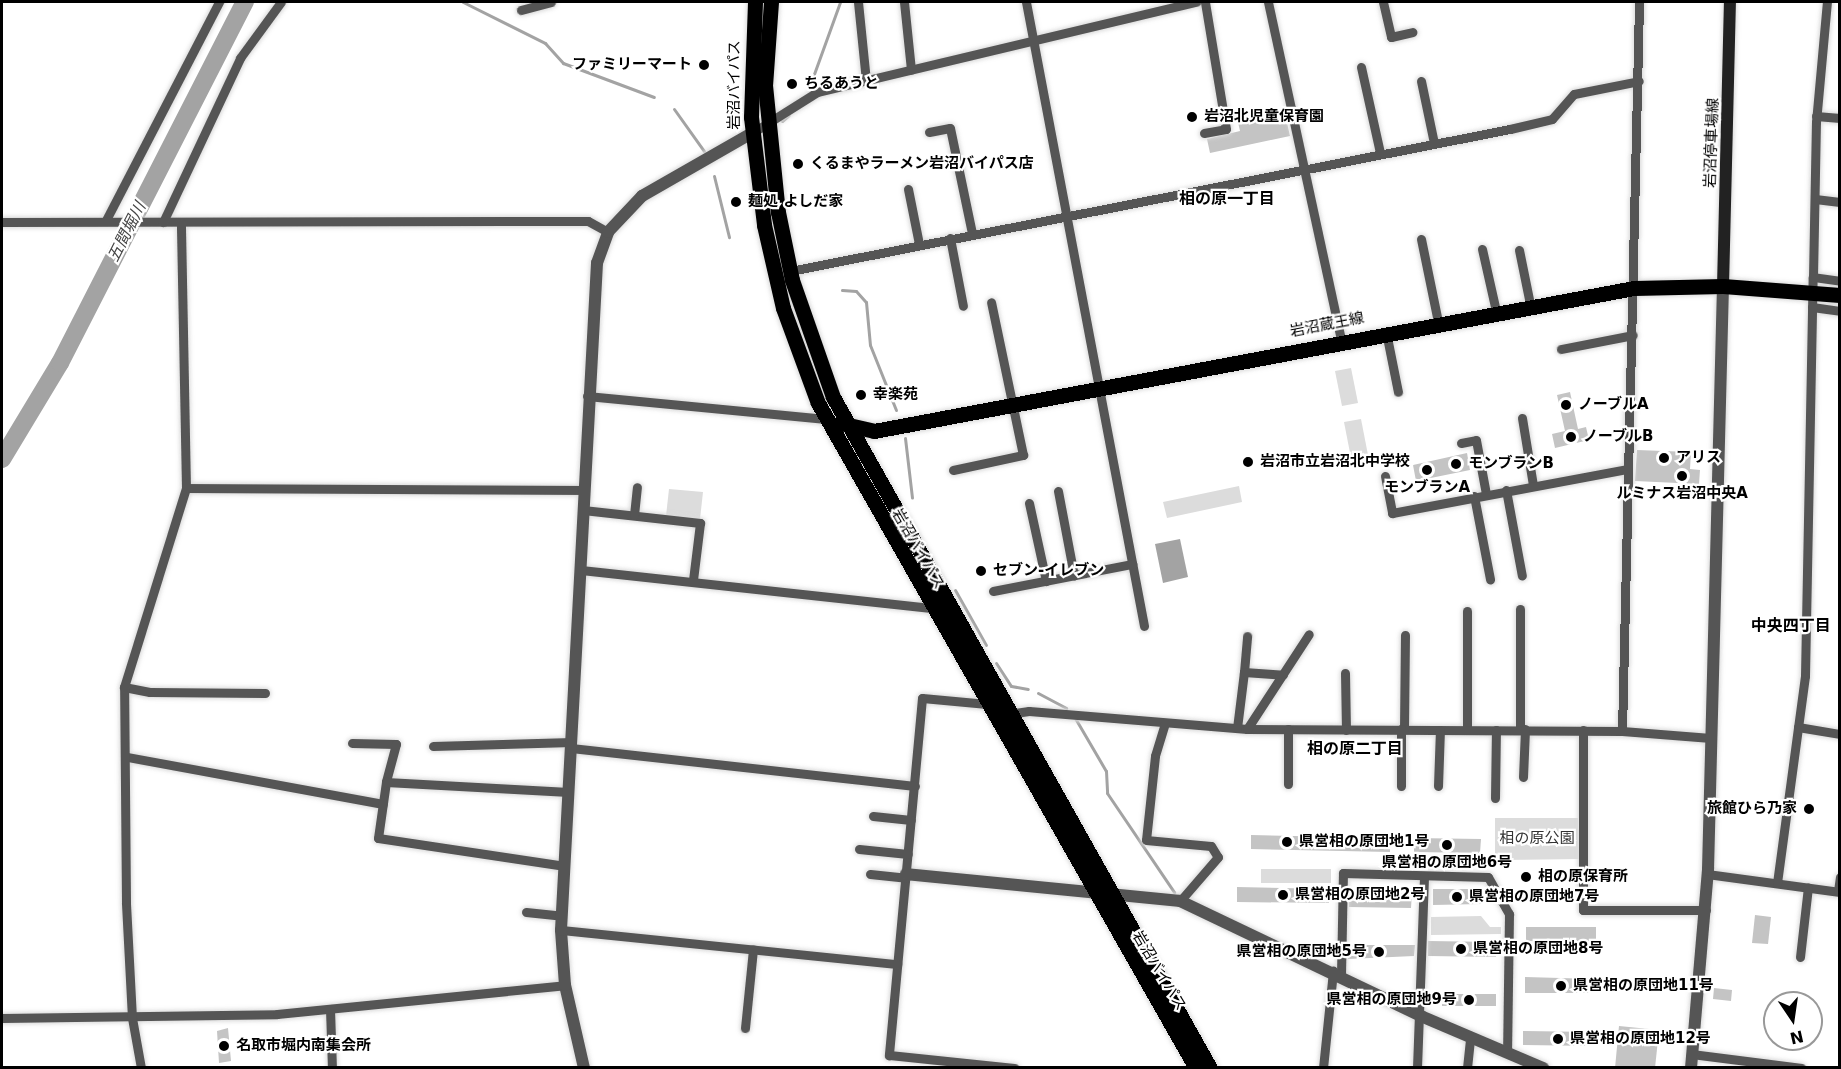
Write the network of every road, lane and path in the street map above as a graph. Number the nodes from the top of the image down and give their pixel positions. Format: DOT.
graph roads {
  1 [pos="219,2"];
  2 [pos="280,2"];
  3 [pos="551,2"];
  4 [pos="755,2"];
  5 [pos="771,2"];
  6 [pos="858,2"];
  7 [pos="904,2"];
  8 [pos="1026,2"];
  9 [pos="1145,2"];
  10 [pos="1196,2"];
  11 [pos="1205,2"];
  12 [pos="1268,2"];
  13 [pos="1383,2"];
  14 [pos="1639,2"];
  15 [pos="1730,2"];
  16 [pos="1827,2"];
  17 [pos="521,10"];
  18 [pos="1146,13"];
  19 [pos="1412,32"];
  20 [pos="1030,41"];
  21 [pos="1361,67"];
  22 [pos="911,70"];
  23 [pos="866,81"];
  24 [pos="1421,81"];
  25 [pos="1639,81"];
  26 [pos="1816,116"];
  27 [pos="1839,118"];
  28 [pos="767,122"];
  29 [pos="929,132"];
  30 [pos="1204,133"];
  31 [pos="752,134"];
  32 [pos="1434,143"];
  33 [pos="1380,153"];
  34 [pos="1306,167"];
  35 [pos="908,189"];
  36 [pos="1815,198"];
  37 [pos="1839,202"];
  38 [pos="1063,214"];
  39 [pos="109,220"];
  40 [pos="2,222"];
  41 [pos="161,222"];
  42 [pos="181,223"];
  43 [pos="608,232"];
  44 [pos="972,233"];
  45 [pos="950,237"];
  46 [pos="1422,239"];
  47 [pos="919,244"];
  48 [pos="1482,249"];
  49 [pos="1519,250"];
  50 [pos="790,271"];
  51 [pos="1839,281"];
  52 [pos="1723,286"];
  53 [pos="1634,288"];
  54 [pos="1812,292"];
  55 [pos="1839,295"];
  56 [pos="991,302"];
  57 [pos="1530,304"];
  58 [pos="963,306"];
  59 [pos="1496,311"];
  60 [pos="1839,311"];
  61 [pos="1438,322"];
  62 [pos="1386,332"];
  63 [pos="1633,335"];
  64 [pos="1341,341"];
  65 [pos="1561,349"];
  66 [pos="1097,388"];
  67 [pos="1398,392"];
  68 [pos="587,396"];
  69 [pos="1012,403"];
  70 [pos="1522,418"];
  71 [pos="826,419"];
  72 [pos="846,425"];
  73 [pos="1461,443"];
  74 [pos="1628,469"];
  75 [pos="953,470"];
  76 [pos="1384,476"];
  77 [pos="1533,485"];
  78 [pos="637,487"];
  79 [pos="186,488"];
  80 [pos="584,490"];
  81 [pos="1506,490"];
  82 [pos="1058,491"];
  83 [pos="1486,494"];
  84 [pos="1474,496"];
  85 [pos="1029,502"];
  86 [pos="583,510"];
  87 [pos="634,515"];
  88 [pos="1132,564"];
  89 [pos="581,570"];
  90 [pos="1074,576"];
  91 [pos="1522,576"];
  92 [pos="1490,579"];
  93 [pos="693,580"];
  94 [pos="1046,581"];
  95 [pos="993,591"];
  96 [pos="931,608"];
  97 [pos="1520,609"];
  98 [pos="1467,610"];
  99 [pos="1144,626"];
  100 [pos="1310,634"];
  101 [pos="1405,635"];
  102 [pos="1247,636"];
  103 [pos="1244,672"];
  104 [pos="1345,673"];
  105 [pos="1283,675"];
  106 [pos="124,687"];
  107 [pos="265,693"];
  108 [pos="987,704"];
  109 [pos="1008,714"];
  110 [pos="1164,723"];
  111 [pos="1798,727"];
  112 [pos="1237,728"];
  113 [pos="1247,729"];
  114 [pos="1288,729"];
  115 [pos="1403,729"];
  116 [pos="1522,729"];
  117 [pos="1346,730"];
  118 [pos="1440,730"];
  119 [pos="1467,730"];
  120 [pos="1496,730"];
  121 [pos="1583,730"];
  122 [pos="1622,730"];
  123 [pos="1839,734"];
  124 [pos="1711,738"];
  125 [pos="352,743"];
  126 [pos="572,745"];
  127 [pos="433,746"];
  128 [pos="127,757"];
  129 [pos="1523,777"];
  130 [pos="386,782"];
  131 [pos="1288,784"];
  132 [pos="915,786"];
  133 [pos="1401,786"];
  134 [pos="1438,786"];
  135 [pos="569,792"];
  136 [pos="1495,798"];
  137 [pos="383,804"];
  138 [pos="873,816"];
  139 [pos="911,820"];
  140 [pos="859,849"];
  141 [pos="908,854"];
  142 [pos="565,866"];
  143 [pos="870,874"];
  144 [pos="1707,874"];
  145 [pos="906,876"];
  146 [pos="1424,876"];
  147 [pos="1839,877"];
  148 [pos="1777,883"];
  149 [pos="1808,887"];
  150 [pos="1091,890"];
  151 [pos="1839,892"];
  152 [pos="1112,893"];
  153 [pos="1180,901"];
  154 [pos="1706,910"];
  155 [pos="526,912"];
  156 [pos="562,916"];
  157 [pos="561,930"];
  158 [pos="753,949"];
  159 [pos="1800,957"];
  160 [pos="897,964"];
  161 [pos="1337,973"];
  162 [pos="565,985"];
  163 [pos="330,1009"];
  164 [pos="1421,1016"];
  165 [pos="2,1018"];
  166 [pos="132,1018"];
  167 [pos="744,1028"];
  168 [pos="1470,1037"];
  169 [pos="1508,1052"];
  170 [pos="1692,1054"];
  171 [pos="1733,1063"];
  172 [pos="1794,1067"];
  173 [pos="141,1068"];
  174 [pos="332,1068"];
  175 [pos="584,1068"];
  176 [pos="1014,1068"];
  177 [pos="1196,1068"];
  178 [pos="1210,1068"];
  179 [pos="1323,1068"];
  180 [pos="1417,1068"];
  181 [pos="1467,1068"];
  182 [pos="1544,1068"];
  183 [pos="1691,1068"];
  1 -- 39 [label="street"];
  2 -- 41 [label="street"];
  3 -- 17 [label="street"];
  4 -- 31 [label="main road, 岩沼バイパス"];
  5 -- 28 [label="main road, 岩沼バイパス"];
  6 -- 23 [label="street"];
  7 -- 22 [label="street"];
  8 -- 20 [label="street"];
  9 -- 18 [label="street"];
  10 -- 18 [label="street"];
  11 -- 30 [label="street"];
  12 -- 34 [label="street"];
  13 -- 19 [label="street"];
  14 -- 25 [label="street"];
  15 -- 52 [label="main road, 岩沼停車場線"];
  16 -- 26 [label="street"];
  18 -- 20 [label="street"];
  20 -- 22 [label="street"];
  20 -- 38 [label="street"];
  21 -- 33 [label="street"];
  22 -- 23 [label="street"];
  23 -- 28 [label="street"];
  24 -- 32 [label="street"];
  25 -- 32 [label="street"];
  25 -- 53 [label="street"];
  26 -- 27 [label="street"];
  26 -- 36 [label="street"];
  28 -- 31 [label="street"];
  28 -- 50 [label="main road, 岩沼バイパス"];
  29 -- 44 [label="street"];
  31 -- 43 [label="street"];
  31 -- 71 [label="main road, 岩沼バイパス"];
  32 -- 33 [label="street"];
  33 -- 34 [label="street"];
  34 -- 38 [label="street"];
  34 -- 64 [label="street"];
  35 -- 47 [label="street"];
  36 -- 37 [label="street"];
  36 -- 54 [label="street"];
  38 -- 44 [label="street"];
  38 -- 66 [label="street"];
  39 -- 40 [label="street"];
  39 -- 41 [label="street"];
  41 -- 42 [label="street"];
  42 -- 43 [label="street"];
  42 -- 79 [label="street"];
  43 -- 68 [label="street"];
  44 -- 45 [label="street"];
  45 -- 47 [label="street"];
  45 -- 58 [label="street"];
  46 -- 61 [label="street"];
  47 -- 50 [label="street"];
  48 -- 59 [label="street"];
  49 -- 57 [label="street"];
  50 -- 72 [label="main road, 岩沼バイパス"];
  51 -- 54 [label="street"];
  52 -- 53 [label="main road, 岩沼蔵王線"];
  52 -- 54 [label="main road, 岩沼蔵王線"];
  52 -- 124 [label="street"];
  53 -- 57 [label="main road, 岩沼蔵王線"];
  53 -- 63 [label="street"];
  54 -- 55 [label="main road, 岩沼蔵王線"];
  54 -- 60 [label="street"];
  54 -- 111 [label="street"];
  56 -- 69 [label="street"];
  57 -- 59 [label="main road, 岩沼蔵王線"];
  59 -- 61 [label="main road, 岩沼蔵王線"];
  61 -- 62 [label="main road, 岩沼蔵王線"];
  62 -- 64 [label="main road, 岩沼蔵王線"];
  62 -- 67 [label="street"];
  63 -- 65 [label="street"];
  63 -- 74 [label="street"];
  64 -- 66 [label="main road, 岩沼蔵王線"];
  66 -- 69 [label="main road, 岩沼蔵王線"];
  66 -- 88 [label="street"];
  68 -- 71 [label="street"];
  68 -- 80 [label="street"];
  69 -- 72 [label="main road, 岩沼蔵王線"];
  69 -- 75 [label="street"];
  70 -- 77 [label="street"];
  71 -- 72 [label="main road, 岩沼蔵王線"];
  71 -- 96 [label="main road, 岩沼バイパス"];
  72 -- 109 [label="main road, 岩沼バイパス"];
  73 -- 83 [label="street"];
  74 -- 77 [label="street"];
  74 -- 122 [label="street"];
  76 -- 84 [label="street"];
  77 -- 81 [label="street"];
  78 -- 87 [label="street"];
  79 -- 80 [label="street"];
  79 -- 106 [label="street"];
  80 -- 86 [label="street"];
  81 -- 83 [label="street"];
  81 -- 91 [label="street"];
  82 -- 90 [label="street"];
  83 -- 84 [label="street"];
  84 -- 92 [label="street"];
  85 -- 94 [label="street"];
  86 -- 87 [label="street"];
  86 -- 89 [label="street"];
  87 -- 93 [label="street"];
  88 -- 90 [label="street"];
  88 -- 99 [label="street"];
  89 -- 93 [label="street"];
  89 -- 126 [label="street"];
  90 -- 94 [label="street"];
  93 -- 96 [label="street"];
  94 -- 95 [label="street"];
  96 -- 108 [label="main road, 岩沼バイパス"];
  97 -- 116 [label="street"];
  98 -- 119 [label="street"];
  100 -- 105 [label="street"];
  101 -- 115 [label="street"];
  102 -- 103 [label="street"];
  103 -- 105 [label="street"];
  103 -- 112 [label="street"];
  104 -- 117 [label="street"];
  105 -- 113 [label="street"];
  106 -- 107 [label="street"];
  106 -- 128 [label="street"];
  108 -- 132 [label="street"];
  108 -- 150 [label="main road, 岩沼バイパス"];
  109 -- 110 [label="street"];
  109 -- 152 [label="main road, 岩沼バイパス"];
  110 -- 112 [label="street"];
  110 -- 153 [label="street"];
  111 -- 123 [label="street"];
  111 -- 148 [label="street"];
  112 -- 113 [label="street"];
  113 -- 114 [label="street"];
  114 -- 117 [label="street"];
  114 -- 131 [label="street"];
  115 -- 117 [label="street"];
  115 -- 118 [label="street"];
  115 -- 133 [label="street"];
  116 -- 120 [label="street"];
  116 -- 121 [label="street"];
  116 -- 129 [label="street"];
  118 -- 119 [label="street"];
  118 -- 134 [label="street"];
  119 -- 120 [label="street"];
  120 -- 136 [label="street"];
  121 -- 122 [label="street"];
  121 -- 154 [label="street"];
  122 -- 124 [label="street"];
  124 -- 144 [label="street"];
  125 -- 130 [label="street"];
  126 -- 127 [label="street"];
  126 -- 132 [label="street"];
  126 -- 135 [label="street"];
  128 -- 137 [label="street"];
  128 -- 166 [label="street"];
  130 -- 135 [label="street"];
  130 -- 137 [label="street"];
  132 -- 139 [label="street"];
  135 -- 142 [label="street"];
  137 -- 142 [label="street"];
  138 -- 139 [label="street"];
  139 -- 141 [label="street"];
  140 -- 141 [label="street"];
  141 -- 145 [label="street"];
  142 -- 156 [label="street"];
  143 -- 145 [label="street"];
  144 -- 148 [label="street"];
  144 -- 154 [label="street"];
  145 -- 150 [label="street"];
  145 -- 160 [label="street"];
  146 -- 161 [label="street"];
  146 -- 164 [label="street"];
  146 -- 169 [label="street"];
  147 -- 151 [label="street"];
  148 -- 149 [label="street"];
  149 -- 151 [label="street"];
  149 -- 159 [label="street"];
  150 -- 152 [label="street"];
  150 -- 177 [label="main road, 岩沼バイパス"];
  152 -- 153 [label="street"];
  152 -- 178 [label="main road, 岩沼バイパス"];
  153 -- 161 [label="street"];
  154 -- 170 [label="street"];
  155 -- 156 [label="street"];
  156 -- 157 [label="street"];
  157 -- 158 [label="street"];
  157 -- 162 [label="street"];
  158 -- 160 [label="street"];
  158 -- 167 [label="street"];
  160 -- 176 [label="street"];
  161 -- 164 [label="street"];
  161 -- 179 [label="street"];
  162 -- 163 [label="street"];
  162 -- 175 [label="street"];
  163 -- 166 [label="street"];
  163 -- 174 [label="street"];
  164 -- 168 [label="street"];
  164 -- 180 [label="street"];
  165 -- 166 [label="street"];
  166 -- 173 [label="street"];
  168 -- 169 [label="street"];
  168 -- 181 [label="street"];
  169 -- 182 [label="street"];
  170 -- 171 [label="street"];
  170 -- 183 [label="street"];
  171 -- 172 [label="street"];
}
